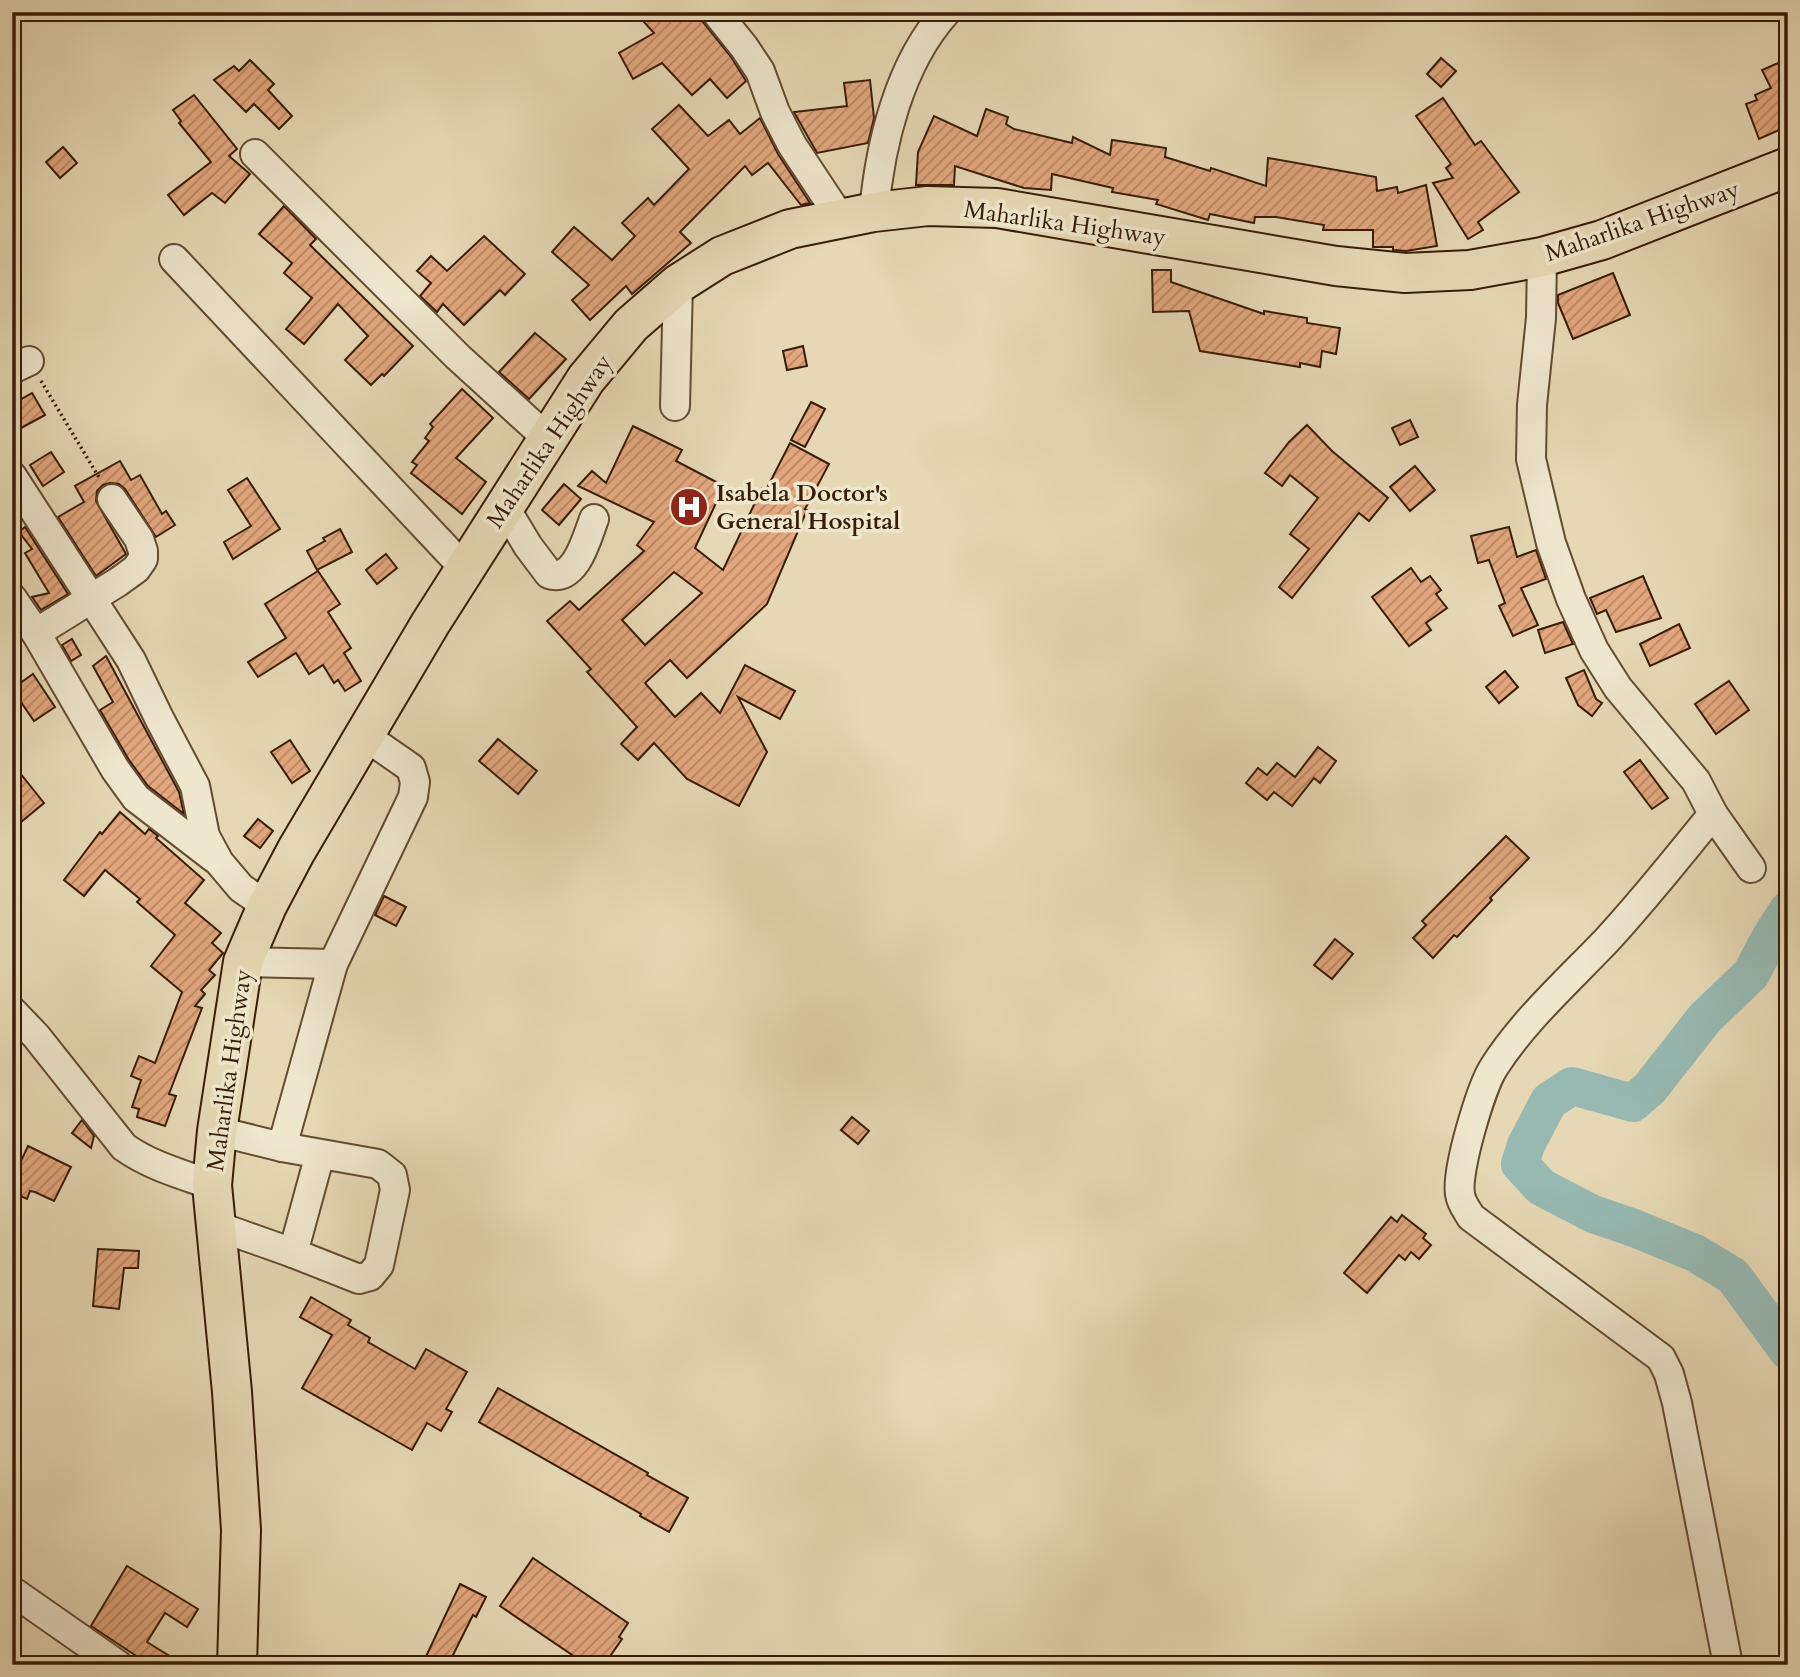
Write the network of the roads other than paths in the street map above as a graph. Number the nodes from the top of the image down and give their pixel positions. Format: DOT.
graph roads {
  1 [pos="716,12"];
  2 [pos="946,12"];
  3 [pos="255,154"];
  4 [pos="1788,167"];
  5 [pos="858,216"];
  6 [pos="1542,257"];
  7 [pos="174,259"];
  8 [pos="678,284"];
  9 [pos="674,406"];
  10 [pos="547,439"];
  11 [pos="12,476"];
  12 [pos="112,499"];
  13 [pos="504,506"];
  14 [pos="594,519"];
  15 [pos="465,569"];
  16 [pos="12,598"];
  17 [pos="90,598"];
  18 [pos="36,633"];
  19 [pos="365,736"];
  20 [pos="1713,814"];
  21 [pos="219,862"];
  22 [pos="1751,868"];
  23 [pos="267,906"];
  24 [pos="243,962"];
  25 [pos="333,964"];
  26 [pos="12,1011"];
  27 [pos="217,1131"];
  28 [pos="282,1147"];
  29 [pos="320,1154"];
  30 [pos="212,1185"];
  31 [pos="216,1226"];
  32 [pos="293,1253"];
  33 [pos="13,1594"];
  34 [pos="118,1665"];
  35 [pos="237,1665"];
  36 [pos="1728,1665"];
  1 -- 5 [label="street"];
  2 -- 5 [label="street"];
  3 -- 10 [label="street"];
  4 -- 6 [label="highway, Maharlika Highway"];
  5 -- 6 [label="highway, Maharlika Highway"];
  5 -- 8 [label="highway, Maharlika Highway"];
  6 -- 20 [label="street"];
  7 -- 15 [label="street"];
  8 -- 9 [label="street"];
  8 -- 10 [label="highway, Maharlika Highway"];
  10 -- 13 [label="highway, Maharlika Highway"];
  11 -- 17 [label="street"];
  12 -- 17 [label="street"];
  13 -- 14 [label="street"];
  13 -- 15 [label="highway, Maharlika Highway"];
  15 -- 19 [label="highway, Maharlika Highway"];
  16 -- 18 [label="street"];
  17 -- 18 [label="street"];
  17 -- 21 [label="street"];
  18 -- 21 [label="street"];
  19 -- 23 [label="highway, Maharlika Highway"];
  19 -- 25 [label="street"];
  20 -- 22 [label="street"];
  20 -- 36 [label="street"];
  21 -- 23 [label="street"];
  23 -- 24 [label="highway, Maharlika Highway"];
  24 -- 25 [label="street"];
  24 -- 27 [label="highway, Maharlika Highway"];
  25 -- 28 [label="street"];
  26 -- 30 [label="street"];
  27 -- 28 [label="street"];
  27 -- 30 [label="highway, Maharlika Highway"];
  28 -- 29 [label="street"];
  29 -- 32 [label="street"];
  29 -- 32 [label="street"];
  30 -- 31 [label="highway, Maharlika Highway"];
  31 -- 32 [label="street"];
  31 -- 35 [label="highway, Maharlika Highway"];
  33 -- 34 [label="street"];
}
